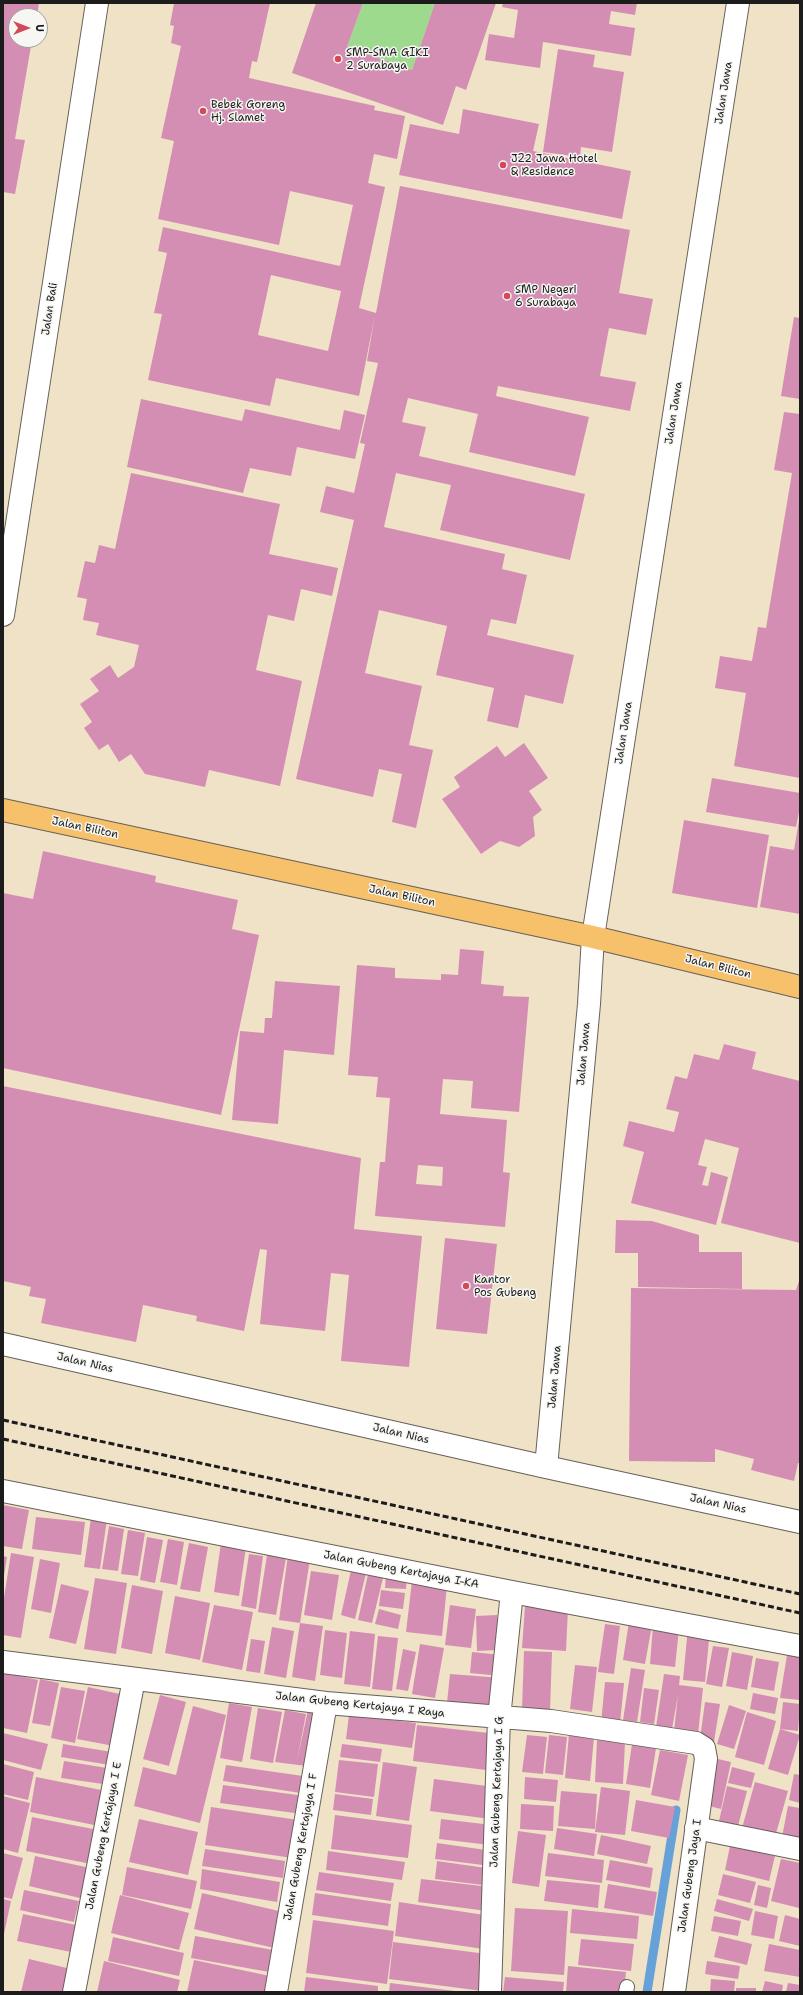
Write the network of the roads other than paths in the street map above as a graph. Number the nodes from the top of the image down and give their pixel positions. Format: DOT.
graph roads {
  1 [pos="97,3"];
  2 [pos="738,3"];
  3 [pos="3,615"];
  4 [pos="3,810"];
  5 [pos="593,937"];
  6 [pos="800,987"];
  7 [pos="3,1344"];
  8 [pos="546,1468"];
  9 [pos="3,1491"];
  10 [pos="800,1522"];
  11 [pos="512,1592"];
  12 [pos="800,1646"];
  13 [pos="3,1662"];
  14 [pos="134,1679"];
  15 [pos="326,1703"];
  16 [pos="499,1718"];
  17 [pos="706,1759"];
  18 [pos="696,1828"];
  19 [pos="800,1849"];
  20 [pos="74,1992"];
  21 [pos="276,1992"];
  22 [pos="490,1992"];
  23 [pos="674,1992"];
  1 -- 3 [label="street, Jalan Bali"];
  2 -- 5 [label="street, Jalan Jawa"];
  4 -- 5 [label="highway, Jalan Biliton"];
  5 -- 6 [label="highway, Jalan Biliton"];
  5 -- 8 [label="street, Jalan Jawa"];
  7 -- 8 [label="street, Jalan Nias"];
  8 -- 10 [label="street, Jalan Nias"];
  9 -- 11 [label="street, Jalan Gubeng Kertajaya I-KA"];
  11 -- 12 [label="street, Jalan Gubeng Kertajaya I-KA"];
  11 -- 16 [label="street, Jalan Gubeng Kertajaya I G"];
  13 -- 14 [label="street, Jalan Gubeng Kertajaya I Raya"];
  14 -- 15 [label="street, Jalan Gubeng Kertajaya I Raya"];
  14 -- 20 [label="street, Jalan Gubeng Kertajaya I E"];
  15 -- 16 [label="street, Jalan Gubeng Kertajaya I Raya"];
  15 -- 21 [label="street, Jalan Gubeng Kertajaya I F"];
  16 -- 17 [label="street, Jalan Gubeng Kertajaya I Raya"];
  16 -- 22 [label="street, Jalan Gubeng Kertajaya I G"];
  17 -- 18 [label="street, Jalan Gubeng Jaya I"];
  18 -- 19 [label="street"];
  18 -- 23 [label="street, Jalan Gubeng Jaya I"];
}
